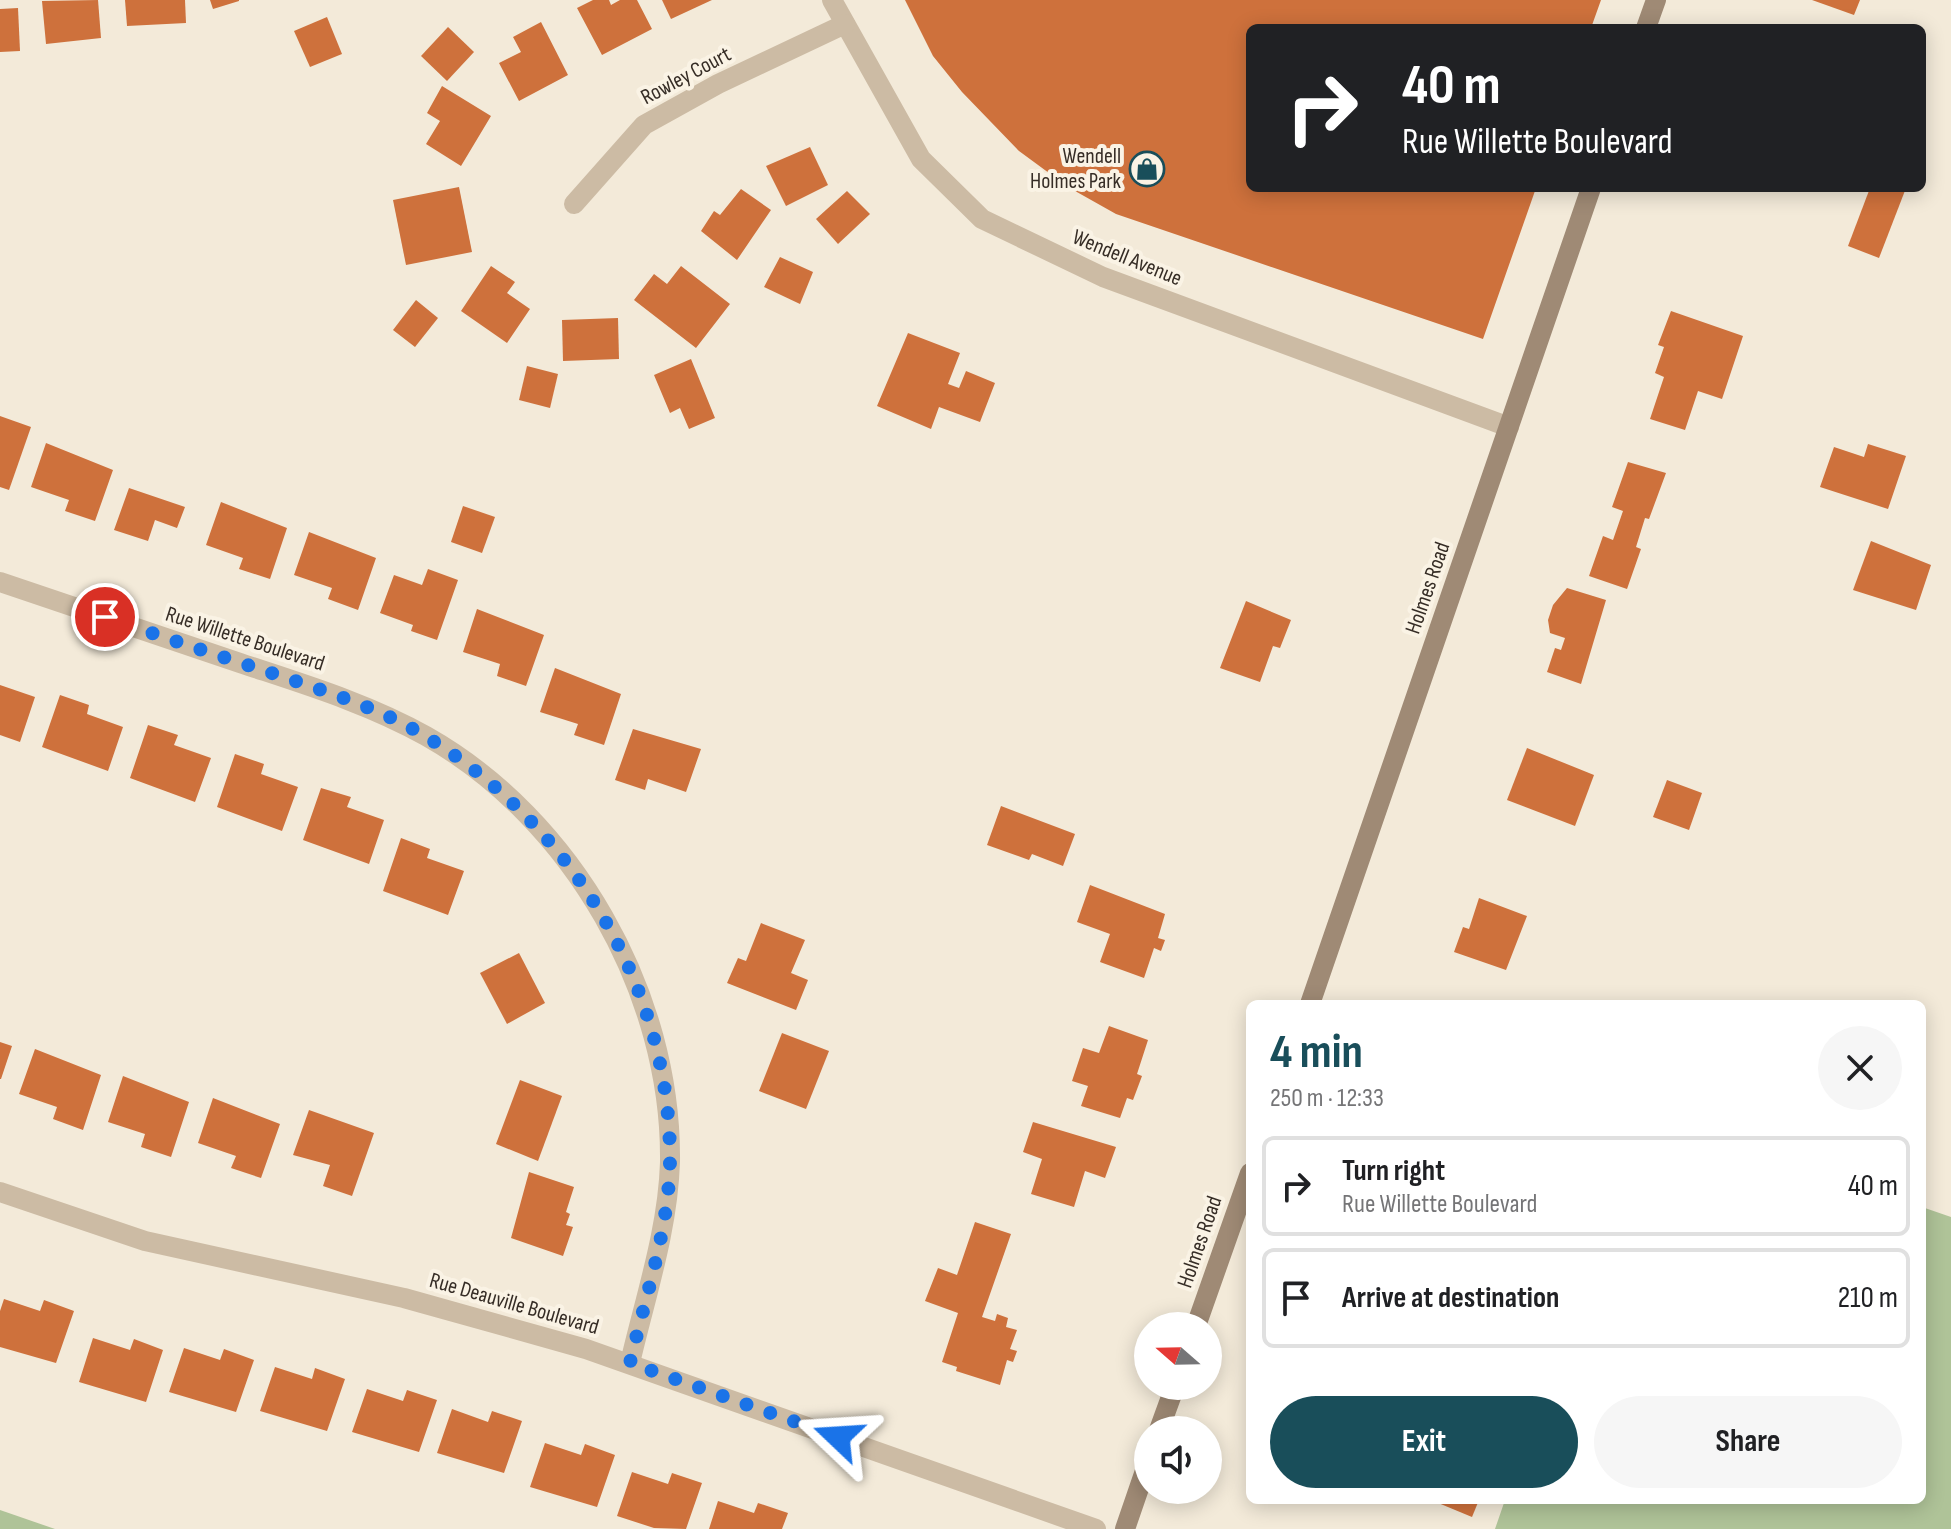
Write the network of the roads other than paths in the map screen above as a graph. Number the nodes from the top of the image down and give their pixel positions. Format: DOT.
graph roads {
  1 [pos="832,0"];
  2 [pos="1656,0"];
  3 [pos="845,24"];
  4 [pos="1647,24"];
  5 [pos="1590,192"];
  6 [pos="574,204"];
  7 [pos="1509,427"];
  8 [pos="0,582"];
  9 [pos="1311,1000"];
  10 [pos="1246,1184"];
  11 [pos="0,1192"];
  12 [pos="1201,1312"];
  13 [pos="630,1363"];
  14 [pos="1134,1503"];
  15 [pos="1096,1529"];
  16 [pos="1125,1529"];
  1 -- 3 [label="street, Wendell Avenue"];
  2 -- 4 [label="main road"];
  3 -- 6 [label="street, Rowley Court"];
  3 -- 7 [label="street, Wendell Avenue"];
  5 -- 7 [label="main road, Holmes Road"];
  7 -- 9 [label="main road, Holmes Road"];
  8 -- 13 [label="street, Rue Willette Boulevard"];
  10 -- 12 [label="main road, Holmes Road"];
  11 -- 13 [label="street, Rue Deauville Boulevard"];
  13 -- 15 [label="street, Rue Deauville Boulevard"];
  14 -- 16 [label="main road"];
}
